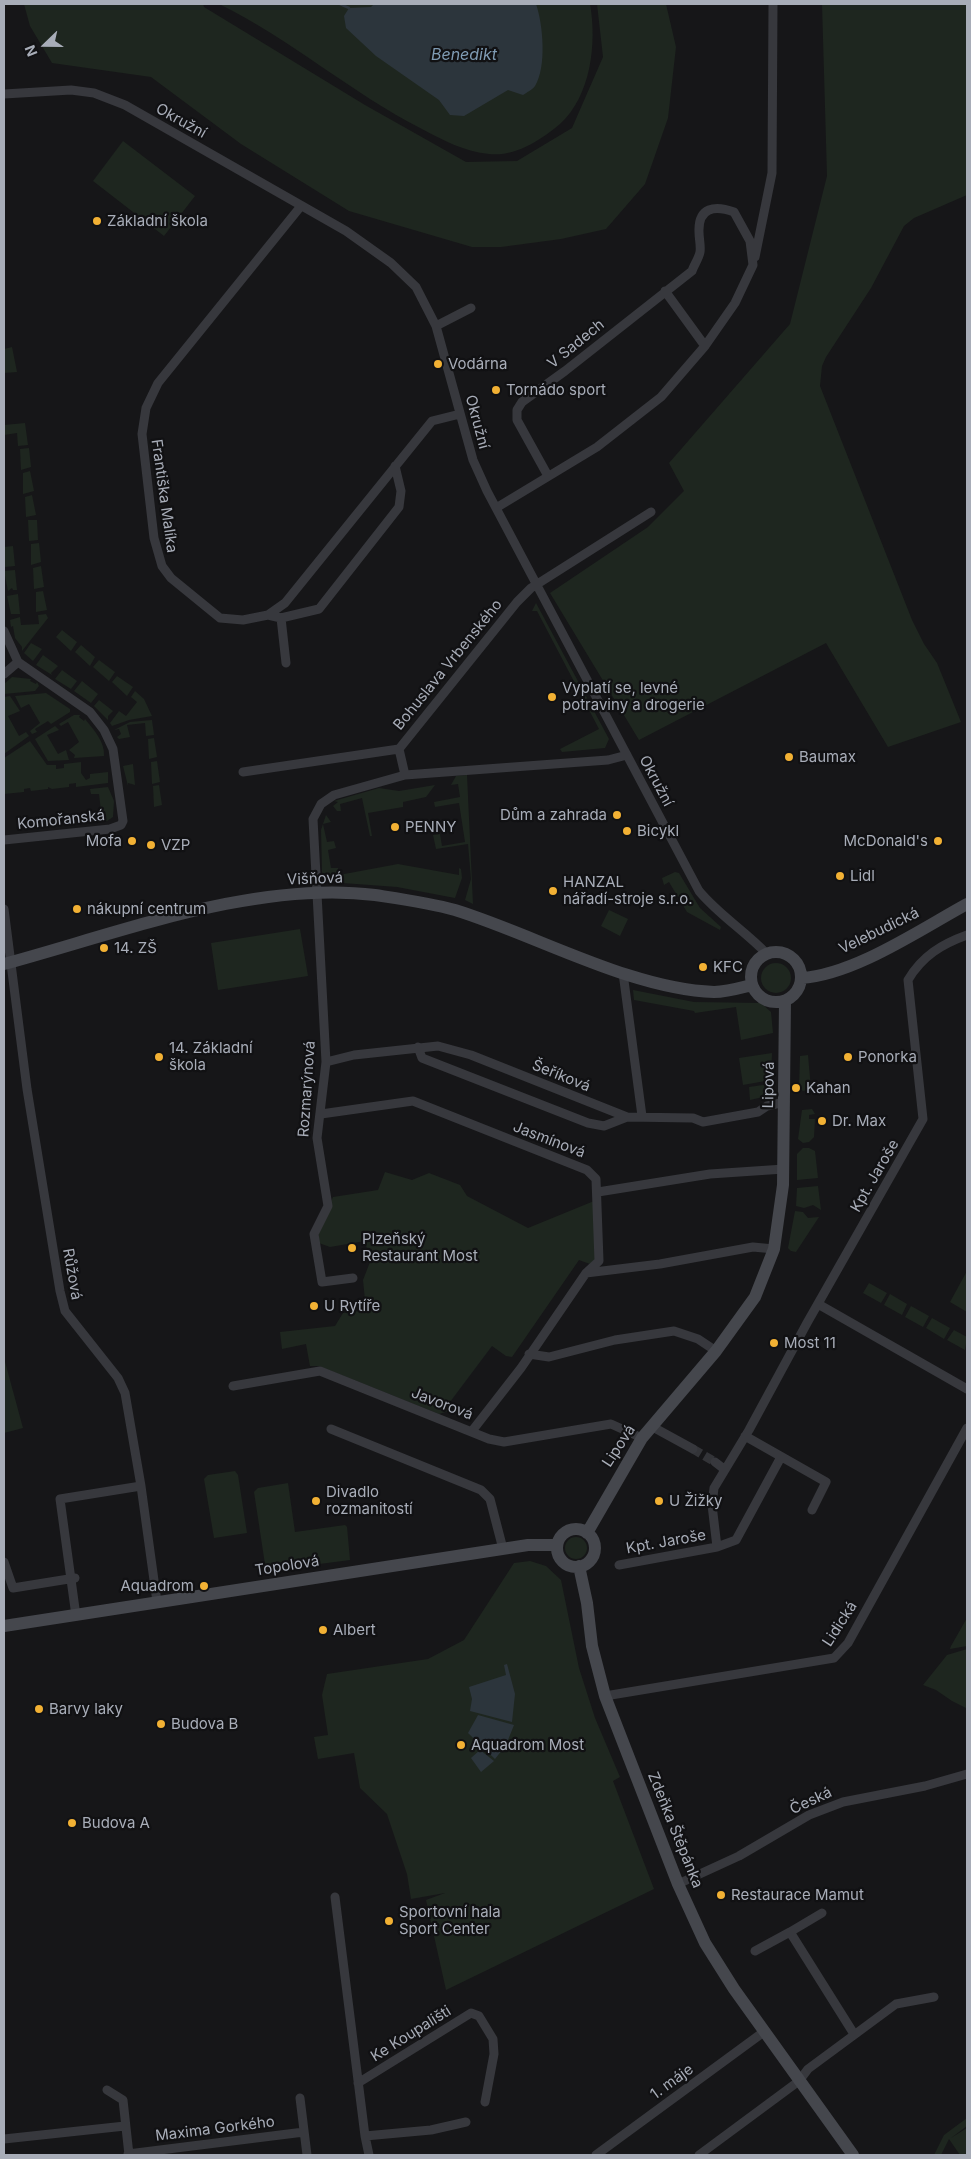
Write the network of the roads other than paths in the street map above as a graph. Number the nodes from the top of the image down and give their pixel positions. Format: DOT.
graph roads {
  1 [pos="773,4"];
  2 [pos="4,94"];
  3 [pos="301,206"];
  4 [pos="753,265"];
  5 [pos="665,291"];
  6 [pos="471,308"];
  7 [pos="436,326"];
  8 [pos="705,346"];
  9 [pos="460,414"];
  10 [pos="395,466"];
  11 [pos="548,476"];
  12 [pos="496,508"];
  13 [pos="651,512"];
  14 [pos="537,584"];
  15 [pos="268,615"];
  16 [pos="281,618"];
  17 [pos="4,631"];
  18 [pos="18,662"];
  19 [pos="286,663"];
  20 [pos="4,674"];
  21 [pos="398,749"];
  22 [pos="626,755"];
  23 [pos="243,772"];
  24 [pos="405,775"];
  25 [pos="4,840"];
  26 [pos="316,892"];
  27 [pos="967,904"];
  28 [pos="4,909"];
  29 [pos="967,934"];
  30 [pos="766,954"];
  31 [pos="7,963"];
  32 [pos="623,973"];
  33 [pos="801,978"];
  34 [pos="752,985"];
  35 [pos="785,1001"];
  36 [pos="418,1048"];
  37 [pos="326,1062"];
  38 [pos="785,1102"];
  39 [pos="321,1114"];
  40 [pos="642,1116"];
  41 [pos="627,1117"];
  42 [pos="784,1169"];
  43 [pos="598,1192"];
  44 [pos="774,1249"];
  45 [pos="586,1273"];
  46 [pos="353,1278"];
  47 [pos="818,1304"];
  48 [pos="716,1351"];
  49 [pos="529,1354"];
  50 [pos="233,1386"];
  51 [pos="967,1389"];
  52 [pos="651,1426"];
  53 [pos="967,1428"];
  54 [pos="332,1429"];
  55 [pos="472,1431"];
  56 [pos="745,1436"];
  57 [pos="642,1438"];
  58 [pos="693,1448"];
  59 [pos="781,1457"];
  60 [pos="715,1462"];
  61 [pos="724,1468"];
  62 [pos="141,1486"];
  63 [pos="812,1510"];
  64 [pos="587,1533"];
  65 [pos="557,1545"];
  66 [pos="717,1547"];
  67 [pos="503,1549"];
  68 [pos="4,1562"];
  69 [pos="619,1565"];
  70 [pos="578,1566"];
  71 [pos="73,1579"];
  72 [pos="157,1602"];
  73 [pos="76,1616"];
  74 [pos="4,1626"];
  75 [pos="605,1696"];
  76 [pos="967,1774"];
  77 [pos="678,1884"];
  78 [pos="335,1897"];
  79 [pos="822,1913"];
  80 [pos="790,1932"];
  81 [pos="755,1951"];
  82 [pos="934,1997"];
  83 [pos="764,2031"];
  84 [pos="854,2034"];
  85 [pos="799,2081"];
  86 [pos="358,2083"];
  87 [pos="107,2090"];
  88 [pos="300,2098"];
  89 [pos="485,2102"];
  90 [pos="466,2122"];
  91 [pos="125,2126"];
  92 [pos="304,2132"];
  93 [pos="365,2136"];
  94 [pos="4,2139"];
  95 [pos="128,2155"];
  96 [pos="307,2155"];
  97 [pos="369,2155"];
  98 [pos="596,2155"];
  99 [pos="700,2155"];
  100 [pos="853,2155"];
  1 -- 4 [label="street"];
  2 -- 3 [label="street, Okružní"];
  3 -- 7 [label="street, Okružní"];
  3 -- 15 [label="street, Františka Malíka"];
  4 -- 5 [label="street, V Sadech"];
  4 -- 8 [label="street"];
  5 -- 8 [label="street"];
  5 -- 11 [label="street, V Sadech"];
  6 -- 7 [label="street"];
  7 -- 9 [label="street, Okružní"];
  8 -- 11 [label="street"];
  9 -- 10 [label="street, Františka Malíka"];
  9 -- 12 [label="street, Okružní"];
  10 -- 15 [label="street, Františka Malíka"];
  10 -- 16 [label="street, Františka Malíka"];
  11 -- 12 [label="street"];
  12 -- 14 [label="street, Okružní"];
  13 -- 14 [label="street, Bohuslava Vrbenského"];
  14 -- 21 [label="street, Bohuslava Vrbenského"];
  14 -- 22 [label="street, Okružní"];
  15 -- 16 [label="street, Františka Malíka"];
  16 -- 19 [label="street"];
  17 -- 18 [label="street"];
  18 -- 20 [label="street"];
  18 -- 25 [label="street, Komořanská"];
  21 -- 23 [label="street, Bohuslava Vrbenského"];
  21 -- 24 [label="street"];
  22 -- 24 [label="street, Rozmarýnová"];
  22 -- 30 [label="street, Okružní"];
  24 -- 26 [label="street, Rozmarýnová"];
  26 -- 31 [label="street, Višňová"];
  26 -- 32 [label="street, Višňová"];
  26 -- 37 [label="street, Rozmarýnová"];
  27 -- 33 [label="street, Velebudická"];
  28 -- 31 [label="street, Růžová"];
  29 -- 47 [label="street, Kpt. Jaroše"];
  30 -- 33 [label="street"];
  30 -- 34 [label="street"];
  31 -- 62 [label="street, Růžová"];
  32 -- 34 [label="street, Višňová"];
  32 -- 40 [label="street"];
  33 -- 35 [label="street"];
  34 -- 35 [label="street"];
  35 -- 38 [label="street, Lipová"];
  36 -- 37 [label="street, Šeříková"];
  36 -- 41 [label="street, Šeříková"];
  36 -- 41 [label="street"];
  37 -- 39 [label="street, Rozmarýnová"];
  38 -- 40 [label="street, Šeříková"];
  38 -- 42 [label="street, Lipová"];
  39 -- 43 [label="street, Jasmínová"];
  39 -- 46 [label="street, Rozmarýnová"];
  40 -- 41 [label="street, Šeříková"];
  42 -- 43 [label="street"];
  42 -- 44 [label="street, Lipová"];
  43 -- 45 [label="street, Jasmínová"];
  44 -- 45 [label="street"];
  44 -- 48 [label="street, Lipová"];
  45 -- 49 [label="street, Jasmínová"];
  47 -- 51 [label="street"];
  47 -- 56 [label="street, Kpt. Jaroše"];
  48 -- 49 [label="street"];
  48 -- 52 [label="street, Lipová"];
  49 -- 55 [label="street, Jasmínová"];
  50 -- 55 [label="street, Javorová"];
  52 -- 57 [label="street, Lipová"];
  52 -- 58 [label="street"];
  53 -- 75 [label="street, Lidická"];
  54 -- 67 [label="street"];
  55 -- 57 [label="street, Javorová"];
  56 -- 59 [label="street"];
  56 -- 61 [label="street, Kpt. Jaroše"];
  57 -- 64 [label="street, Lipová"];
  59 -- 63 [label="street"];
  59 -- 66 [label="street, Kpt. Jaroše"];
  60 -- 61 [label="street"];
  61 -- 66 [label="street, Kpt. Jaroše"];
  62 -- 71 [label="street"];
  62 -- 72 [label="street, Růžová"];
  64 -- 65 [label="street"];
  64 -- 70 [label="street"];
  65 -- 67 [label="street, Topolová"];
  65 -- 70 [label="street"];
  66 -- 69 [label="street, Kpt. Jaroše"];
  67 -- 72 [label="street, Topolová"];
  68 -- 71 [label="street"];
  70 -- 75 [label="street, Zdeňka Štěpánka"];
  71 -- 73 [label="street"];
  72 -- 73 [label="street, Topolová"];
  73 -- 74 [label="street, Topolová"];
  75 -- 77 [label="street, Zdeňka Štěpánka"];
  76 -- 77 [label="street, Česká"];
  77 -- 83 [label="street, Zdeňka Štěpánka"];
  78 -- 86 [label="street, Ke Koupališti"];
  79 -- 80 [label="street"];
  80 -- 81 [label="street"];
  80 -- 84 [label="street"];
  82 -- 84 [label="street"];
  83 -- 85 [label="street, Zdeňka Štěpánka"];
  83 -- 98 [label="street, 1. máje"];
  84 -- 85 [label="street"];
  85 -- 99 [label="street"];
  85 -- 100 [label="street, Zdeňka Štěpánka"];
  86 -- 89 [label="street, Ke Koupališti"];
  86 -- 93 [label="street, Ke Koupališti"];
  87 -- 91 [label="street, Maxima Gorkého"];
  88 -- 92 [label="street"];
  90 -- 93 [label="street"];
  91 -- 94 [label="street"];
  91 -- 95 [label="street, Maxima Gorkého"];
  92 -- 95 [label="street, Maxima Gorkého"];
  92 -- 96 [label="street"];
  93 -- 97 [label="street, Ke Koupališti"];
}
